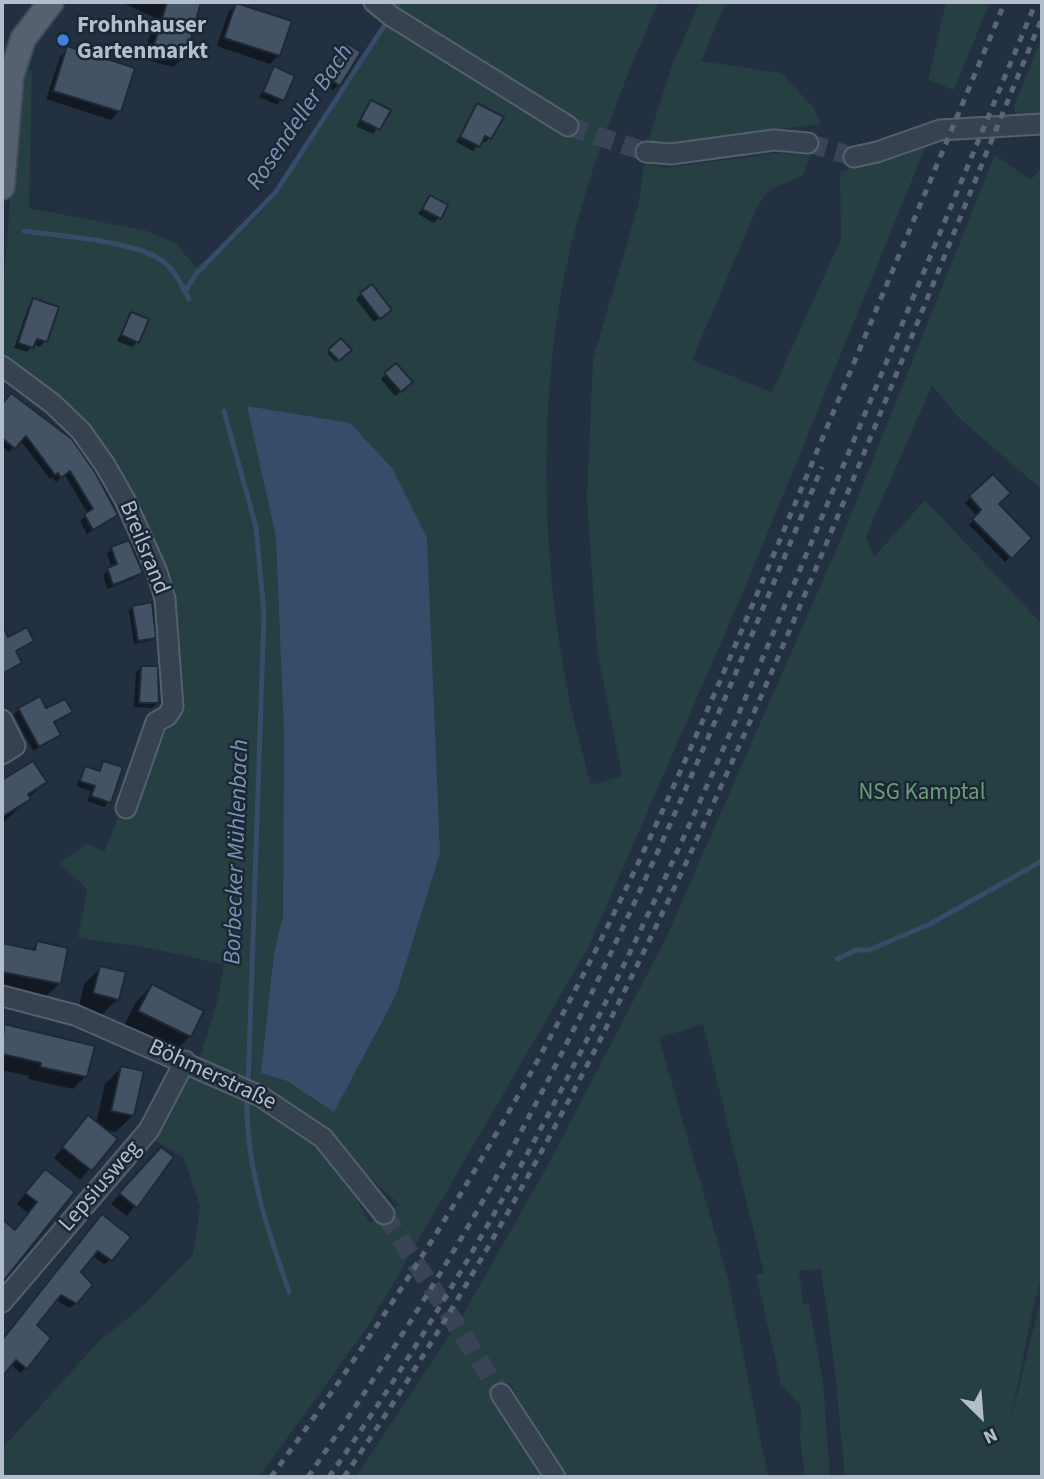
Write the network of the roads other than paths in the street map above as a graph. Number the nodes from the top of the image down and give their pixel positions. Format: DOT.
graph roads {
  1 [pos="51,2"];
  2 [pos="374,2"];
  3 [pos="1042,124"];
  4 [pos="568,126"];
  5 [pos="808,143"];
  6 [pos="646,152"];
  7 [pos="854,157"];
  8 [pos="2,187"];
  9 [pos="2,366"];
  10 [pos="2,720"];
  11 [pos="2,754"];
  12 [pos="126,808"];
  13 [pos="2,996"];
  14 [pos="184,1061"];
  15 [pos="384,1214"];
  16 [pos="2,1302"];
  17 [pos="501,1394"];
  18 [pos="555,1477"];
  1 -- 8 [label="main road"];
  2 -- 4 [label="street"];
  3 -- 7 [label="street"];
  5 -- 6 [label="street"];
  9 -- 12 [label="street, Breilsrand"];
  10 -- 11 [label="street"];
  13 -- 14 [label="street, Böhmerstraße"];
  14 -- 15 [label="street, Böhmerstraße"];
  14 -- 16 [label="street, Lepsiusweg"];
  17 -- 18 [label="street"];
}
